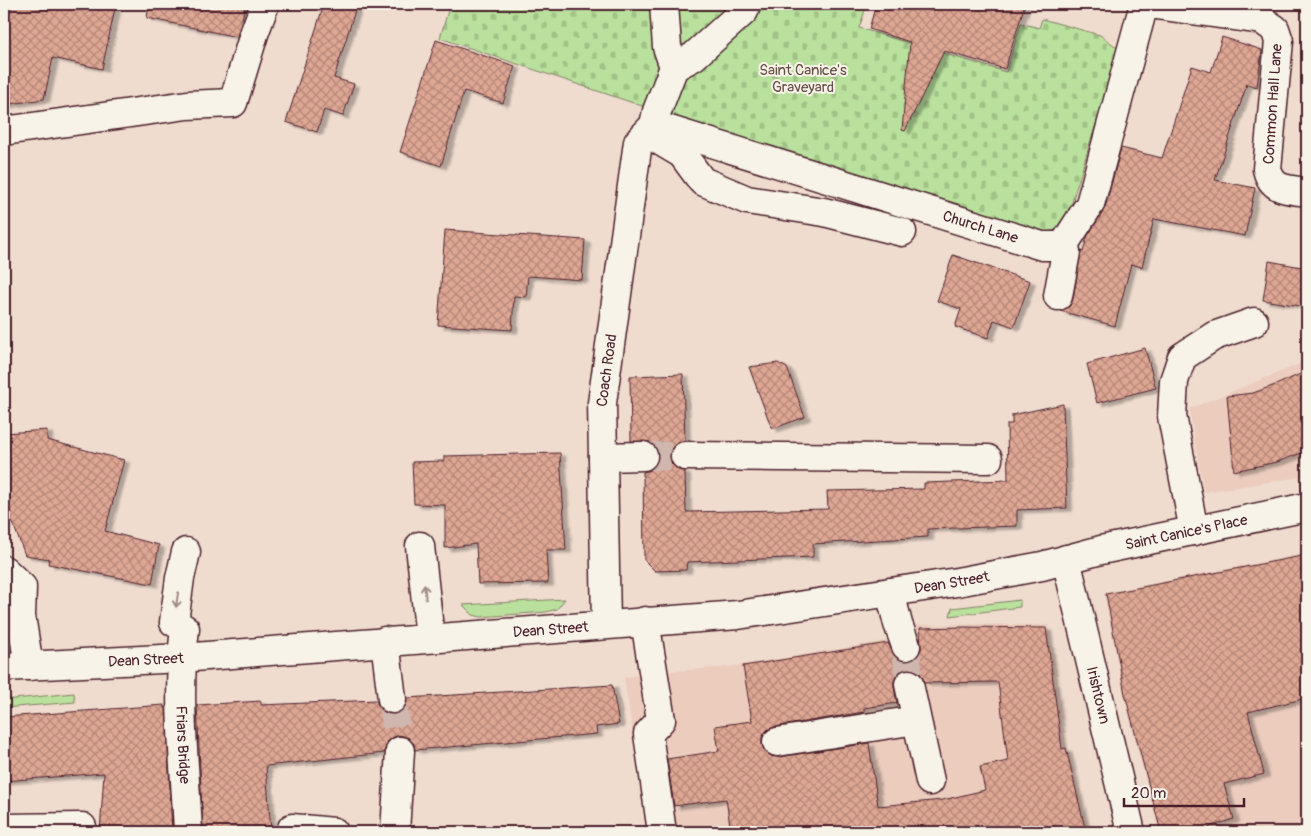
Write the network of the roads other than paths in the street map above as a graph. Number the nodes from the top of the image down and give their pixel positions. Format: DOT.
graph roads {
  1 [pos="265,4"];
  2 [pos="664,4"];
  3 [pos="747,4"];
  4 [pos="1144,4"];
  5 [pos="1148,4"];
  6 [pos="674,67"];
  7 [pos="650,129"];
  8 [pos="4,131"];
  9 [pos="1307,192"];
  10 [pos="902,232"];
  11 [pos="1063,246"];
  12 [pos="1058,296"];
  13 [pos="1254,322"];
  14 [pos="643,456"];
  15 [pos="685,456"];
  16 [pos="603,457"];
  17 [pos="988,459"];
  18 [pos="1307,507"];
  19 [pos="1194,531"];
  20 [pos="420,546"];
  21 [pos="186,552"];
  22 [pos="1066,560"];
  23 [pos="4,570"];
  24 [pos="890,592"];
  25 [pos="13,610"];
  26 [pos="645,621"];
  27 [pos="606,624"];
  28 [pos="430,638"];
  29 [pos="385,641"];
  30 [pos="906,646"];
  31 [pos="181,658"];
  32 [pos="17,667"];
  33 [pos="909,684"];
  34 [pos="392,699"];
  35 [pos="916,720"];
  36 [pos="777,742"];
  37 [pos="400,751"];
  38 [pos="930,781"];
  39 [pos="82,826"];
  40 [pos="4,828"];
  41 [pos="292,828"];
  42 [pos="188,832"];
  43 [pos="334,832"];
  44 [pos="395,832"];
  45 [pos="662,832"];
  46 [pos="1131,832"];
  1 -- 8 [label="street"];
  2 -- 6 [label="street"];
  3 -- 6 [label="street"];
  4 -- 11 [label="street"];
  5 -- 9 [label="street, Common Hall Lane"];
  6 -- 7 [label="street, Coach Road"];
  7 -- 10 [label="street"];
  7 -- 11 [label="street, Church Lane"];
  7 -- 16 [label="street, Coach Road"];
  11 -- 12 [label="street"];
  13 -- 19 [label="street"];
  14 -- 16 [label="street"];
  15 -- 17 [label="street"];
  16 -- 27 [label="street, Coach Road"];
  18 -- 19 [label="street, Saint Canice's Place"];
  19 -- 22 [label="street, Saint Canice's Place"];
  28 -- 20 [label="street, one-way"];
  21 -- 31 [label="street, Friars Bridge, one-way"];
  22 -- 24 [label="street, Dean Street"];
  22 -- 46 [label="street, Irishtown"];
  23 -- 25 [label="street, Dean Street"];
  24 -- 26 [label="street, Dean Street"];
  24 -- 30 [label="street"];
  25 -- 32 [label="street, Dean Street"];
  26 -- 27 [label="street, Dean Street"];
  26 -- 45 [label="street"];
  27 -- 28 [label="street, Dean Street"];
  28 -- 29 [label="street, Dean Street"];
  29 -- 31 [label="street, Dean Street"];
  29 -- 34 [label="street"];
  31 -- 32 [label="street, Dean Street"];
  31 -- 42 [label="street, Friars Bridge"];
  33 -- 35 [label="street"];
  35 -- 36 [label="street"];
  35 -- 38 [label="street"];
  37 -- 44 [label="street"];
  39 -- 40 [label="street"];
  41 -- 43 [label="street"];
}
